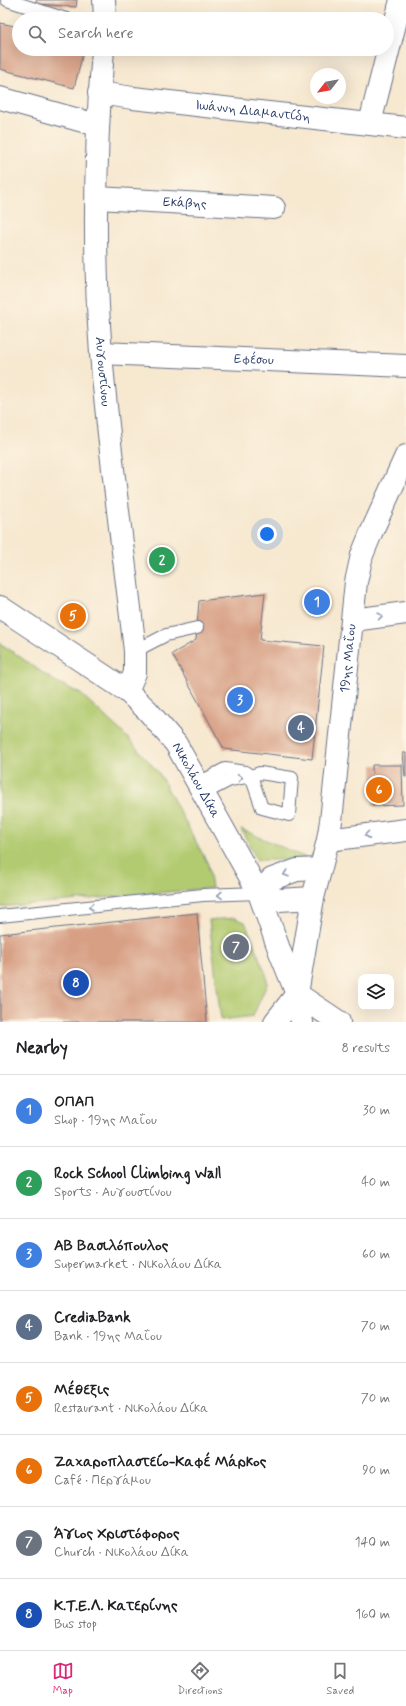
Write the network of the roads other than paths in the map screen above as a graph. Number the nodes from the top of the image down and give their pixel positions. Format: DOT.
graph roads {
  1 [pos="7,0"];
  2 [pos="104,0"];
  3 [pos="401,0"];
  4 [pos="44,12"];
  5 [pos="105,12"];
  6 [pos="394,28"];
  7 [pos="102,56"];
  8 [pos="387,56"];
  9 [pos="99,93"];
  10 [pos="0,98"];
  11 [pos="370,124"];
  12 [pos="97,125"];
  13 [pos="406,128"];
  14 [pos="97,198"];
  15 [pos="274,208"];
  16 [pos="101,353"];
  17 [pos="406,366"];
  18 [pos="406,456"];
  19 [pos="0,607"];
  20 [pos="406,613"];
  21 [pos="353,620"];
  22 [pos="197,628"];
  23 [pos="135,651"];
  24 [pos="127,691"];
  25 [pos="251,776"];
  26 [pos="202,788"];
  27 [pos="406,830"];
  28 [pos="328,840"];
  29 [pos="320,869"];
  30 [pos="259,893"];
  31 [pos="313,898"];
  32 [pos="0,916"];
  33 [pos="297,994"];
  34 [pos="275,1022"];
  35 [pos="302,1022"];
  36 [pos="339,1022"];
  1 -- 4 [label="lane"];
  2 -- 5 [label="street"];
  3 -- 6 [label="street"];
  7 -- 9 [label="street, Αυγουστίνου"];
  8 -- 11 [label="street"];
  9 -- 11 [label="street, Ιωάννη Διαμαντίδη"];
  9 -- 12 [label="street, Αυγουστίνου"];
  10 -- 12 [label="street"];
  11 -- 13 [label="street, Ιωάννη Διαμαντίδη"];
  12 -- 14 [label="street, Αυγουστίνου"];
  14 -- 15 [label="street, Εκάβης"];
  14 -- 16 [label="street, Αυγουστίνου"];
  16 -- 17 [label="street, Εφέσου"];
  16 -- 23 [label="street, Αυγουστίνου"];
  18 -- 21 [label="street, 19ης Μαΐου"];
  19 -- 24 [label="street, Νικολάου Δίκα"];
  21 -- 20 [label="street, one-way"];
  21 -- 28 [label="street, 19ης Μαΐου"];
  22 -- 23 [label="lane"];
  23 -- 24 [label="street, Αυγουστίνου"];
  24 -- 26 [label="street, Νικολάου Δίκα"];
  25 -- 26 [label="lane"];
  26 -- 30 [label="street, Νικολάου Δίκα"];
  27 -- 28 [label="street, one-way"];
  28 -- 29 [label="street, 19ης Μαΐου"];
  29 -- 30 [label="street, one-way"];
  29 -- 31 [label="street, 19ης Μαΐου"];
  30 -- 31 [label="street"];
  30 -- 32 [label="lane, one-way"];
  30 -- 33 [label="street, Νικολάου Δίκα"];
  31 -- 33 [label="street, 19ης Μαΐου"];
  33 -- 34 [label="street, 19ης Μαΐου"];
  33 -- 35 [label="street, Νικολάου Δίκα"];
  33 -- 36 [label="street"];
}
